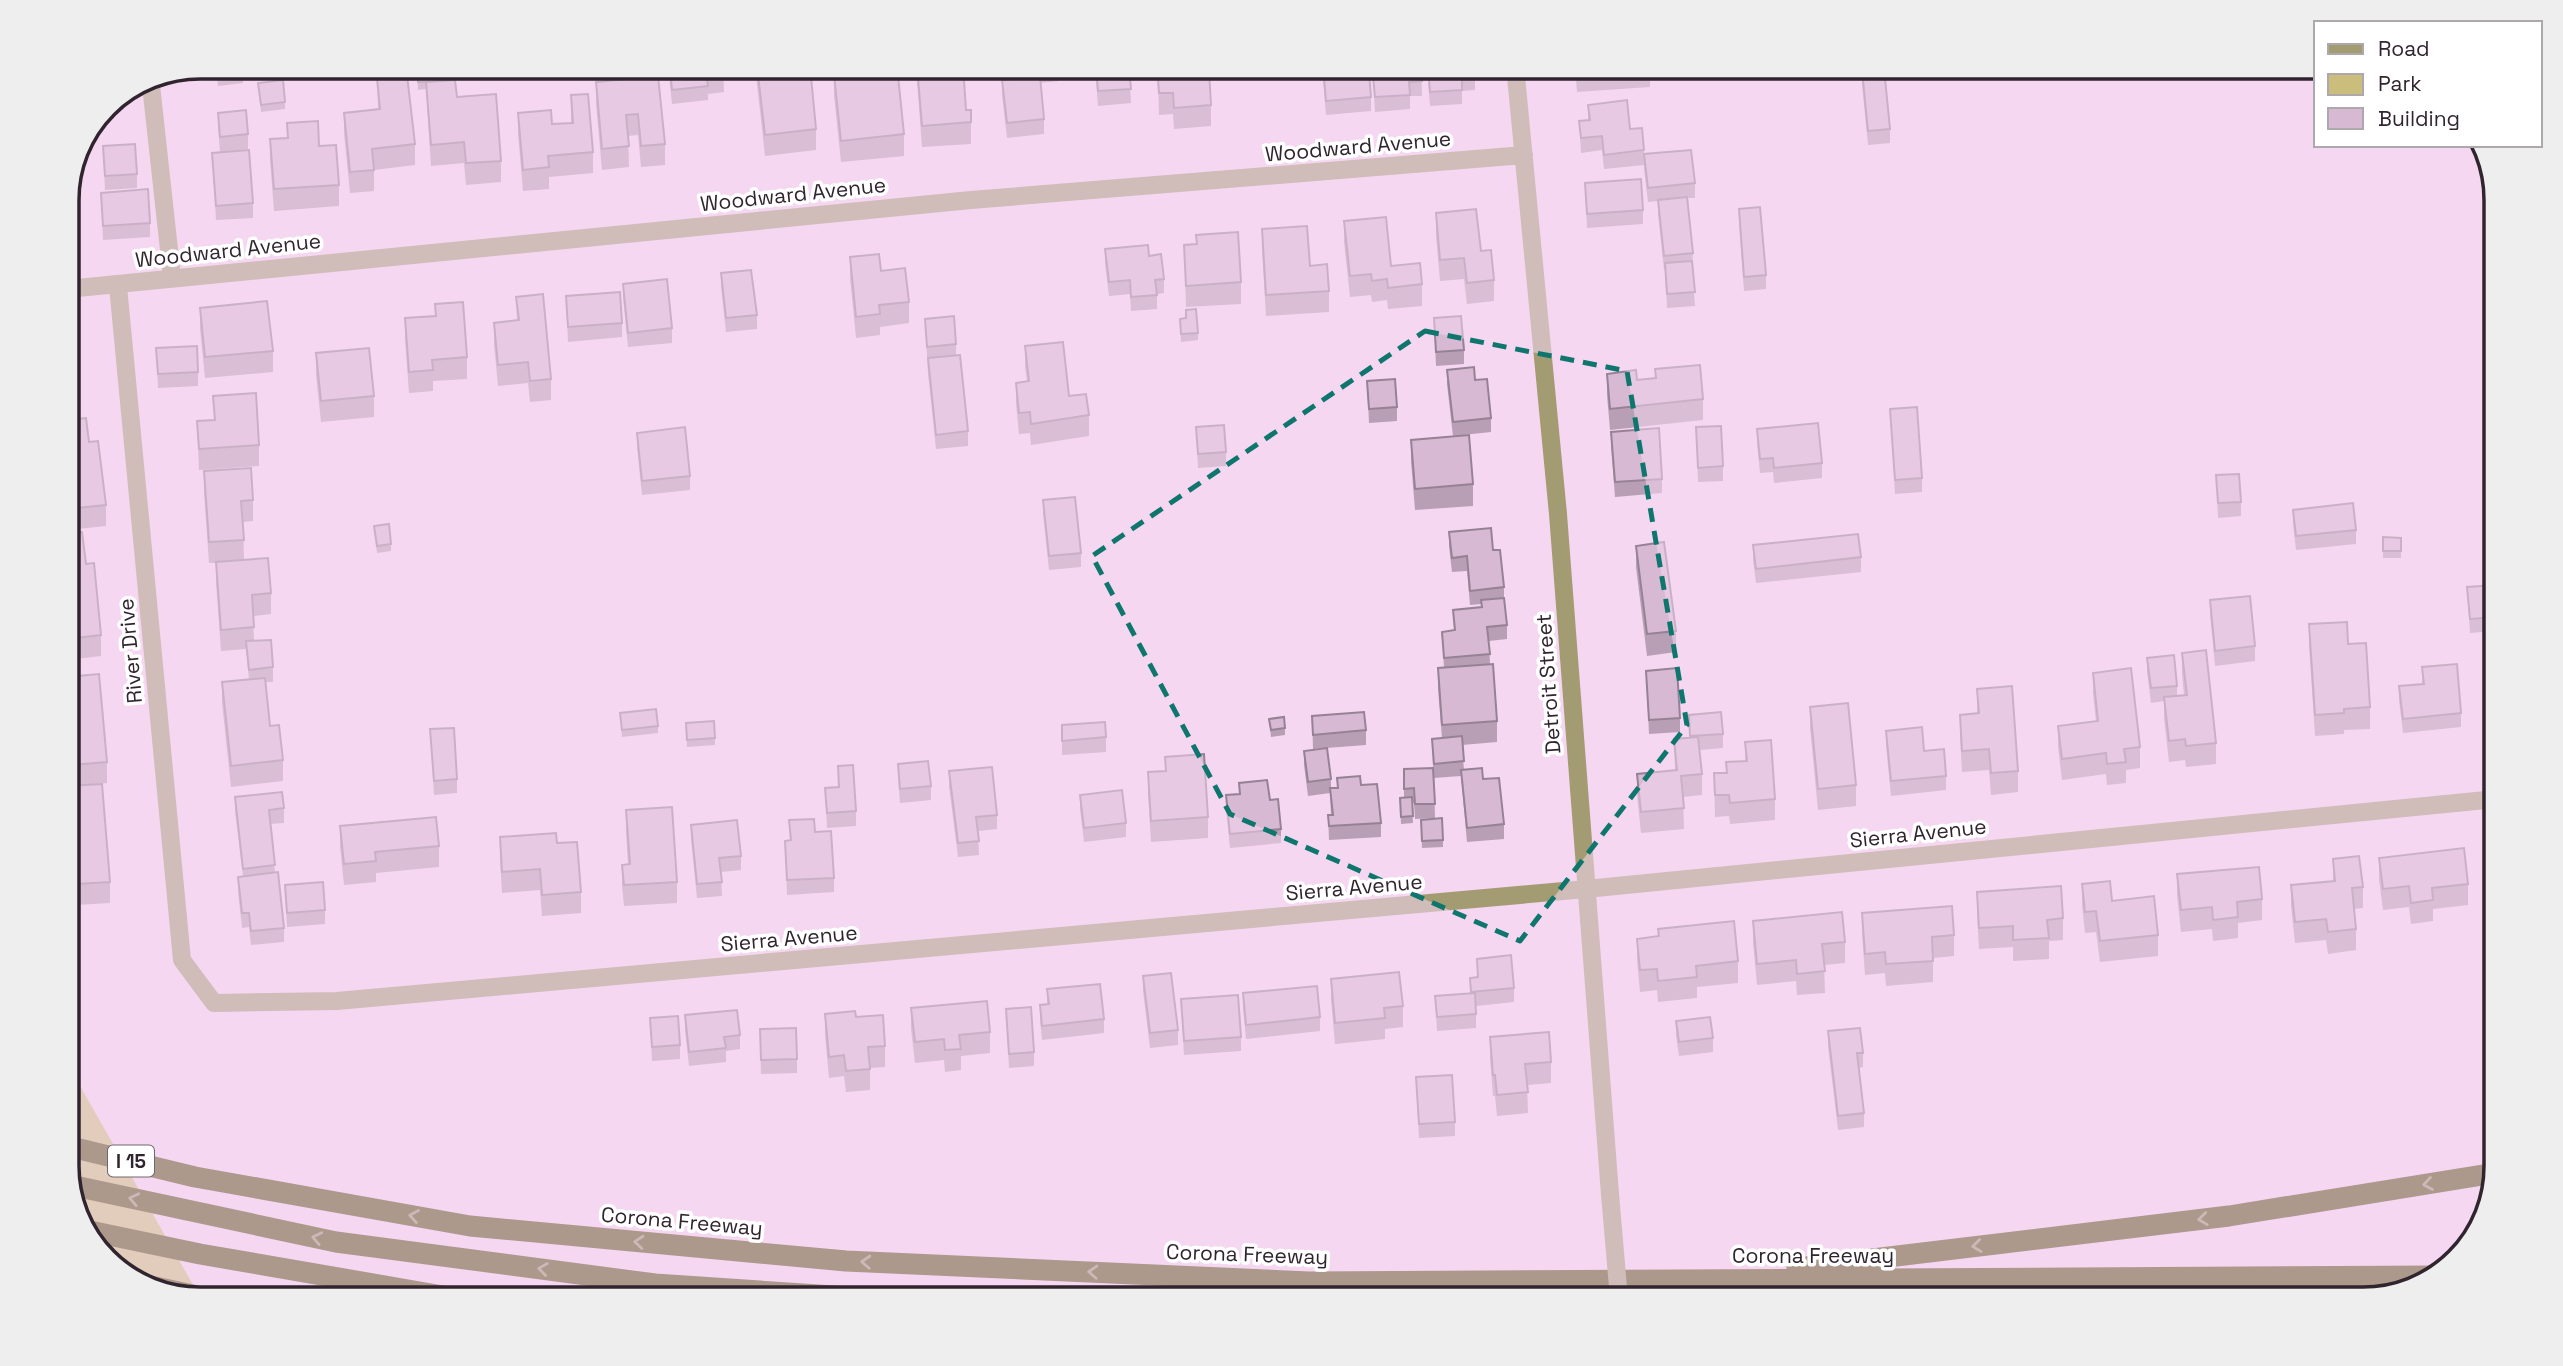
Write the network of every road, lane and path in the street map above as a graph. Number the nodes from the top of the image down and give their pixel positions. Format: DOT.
graph roads {
  1 [pos="1517,79"];
  2 [pos="151,89"];
  3 [pos="1524,155"];
  4 [pos="173,277"];
  5 [pos="118,285"];
  6 [pos="79,288"];
  7 [pos="2484,800"];
  8 [pos="1586,889"];
  9 [pos="214,1003"];
  10 [pos="79,1149"];
  11 [pos="2483,1175"];
  12 [pos="81,1187"];
  13 [pos="98,1233"];
  14 [pos="2414,1276"];
  15 [pos="1697,1280"];
  16 [pos="387,1287"];
  17 [pos="697,1287"];
  18 [pos="1618,1287"];
  1 -- 3 [label="street, Detroit Street"];
  2 -- 4 [label="street"];
  3 -- 4 [label="street, Woodward Avenue"];
  3 -- 8 [label="street, Detroit Street"];
  4 -- 5 [label="street, Woodward Avenue"];
  5 -- 6 [label="street, Woodward Avenue"];
  5 -- 9 [label="street, River Drive"];
  7 -- 8 [label="street, Sierra Avenue"];
  8 -- 9 [label="street, Sierra Avenue"];
  8 -- 18 [label="street, Detroit Street, bridge"];
  15 -- 10 [label="highway, Corona Freeway / I 15, one-way"];
  11 -- 15 [label="highway, one-way"];
  17 -- 12 [label="highway, one-way"];
  13 -- 16 [label="highway"];
  14 -- 15 [label="highway, Corona Freeway / I 15"];
}
